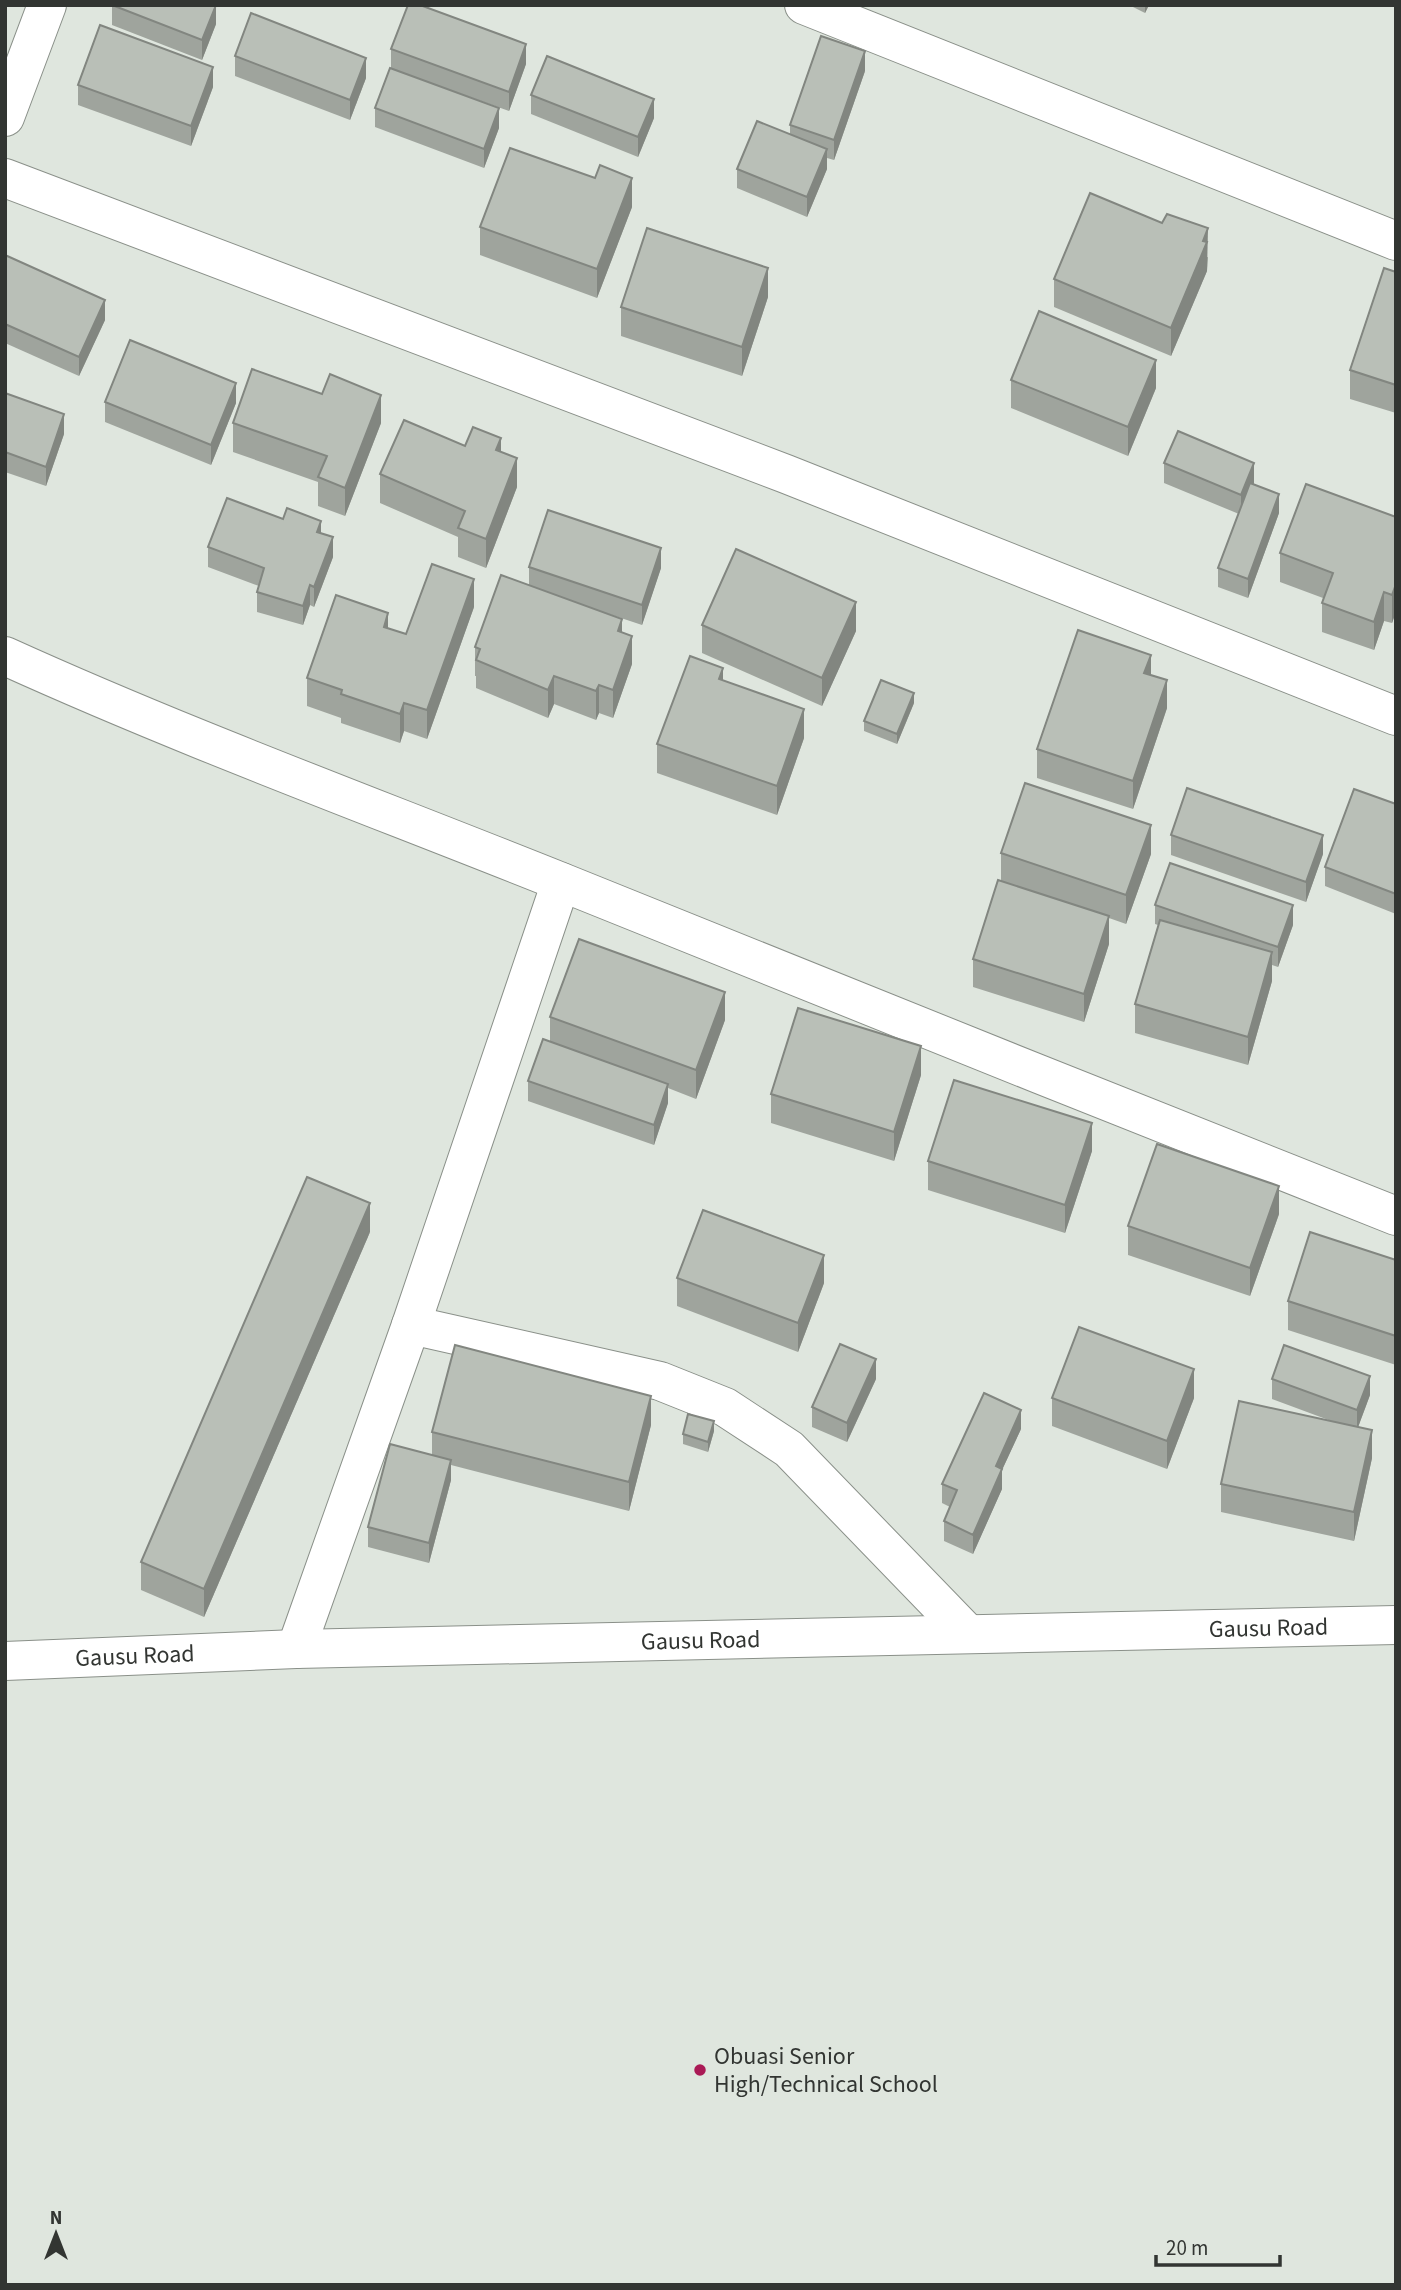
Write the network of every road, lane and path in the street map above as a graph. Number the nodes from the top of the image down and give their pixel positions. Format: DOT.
graph roads {
  1 [pos="47,5"];
  2 [pos="804,5"];
  3 [pos="5,117"];
  4 [pos="5,178"];
  5 [pos="1396,241"];
  6 [pos="5,656"];
  7 [pos="1396,716"];
  8 [pos="561,882"];
  9 [pos="1396,1216"];
  10 [pos="411,1325"];
  11 [pos="1396,1625"];
  12 [pos="968,1634"];
  13 [pos="296,1648"];
  14 [pos="5,1661"];
  1 -- 3 [label="street"];
  2 -- 5 [label="street"];
  4 -- 7 [label="street"];
  6 -- 8 [label="street"];
  8 -- 9 [label="street"];
  8 -- 10 [label="street"];
  10 -- 12 [label="street"];
  10 -- 13 [label="street"];
  11 -- 12 [label="street, Gausu Road"];
  12 -- 13 [label="street, Gausu Road"];
  13 -- 14 [label="street, Gausu Road"];
}
